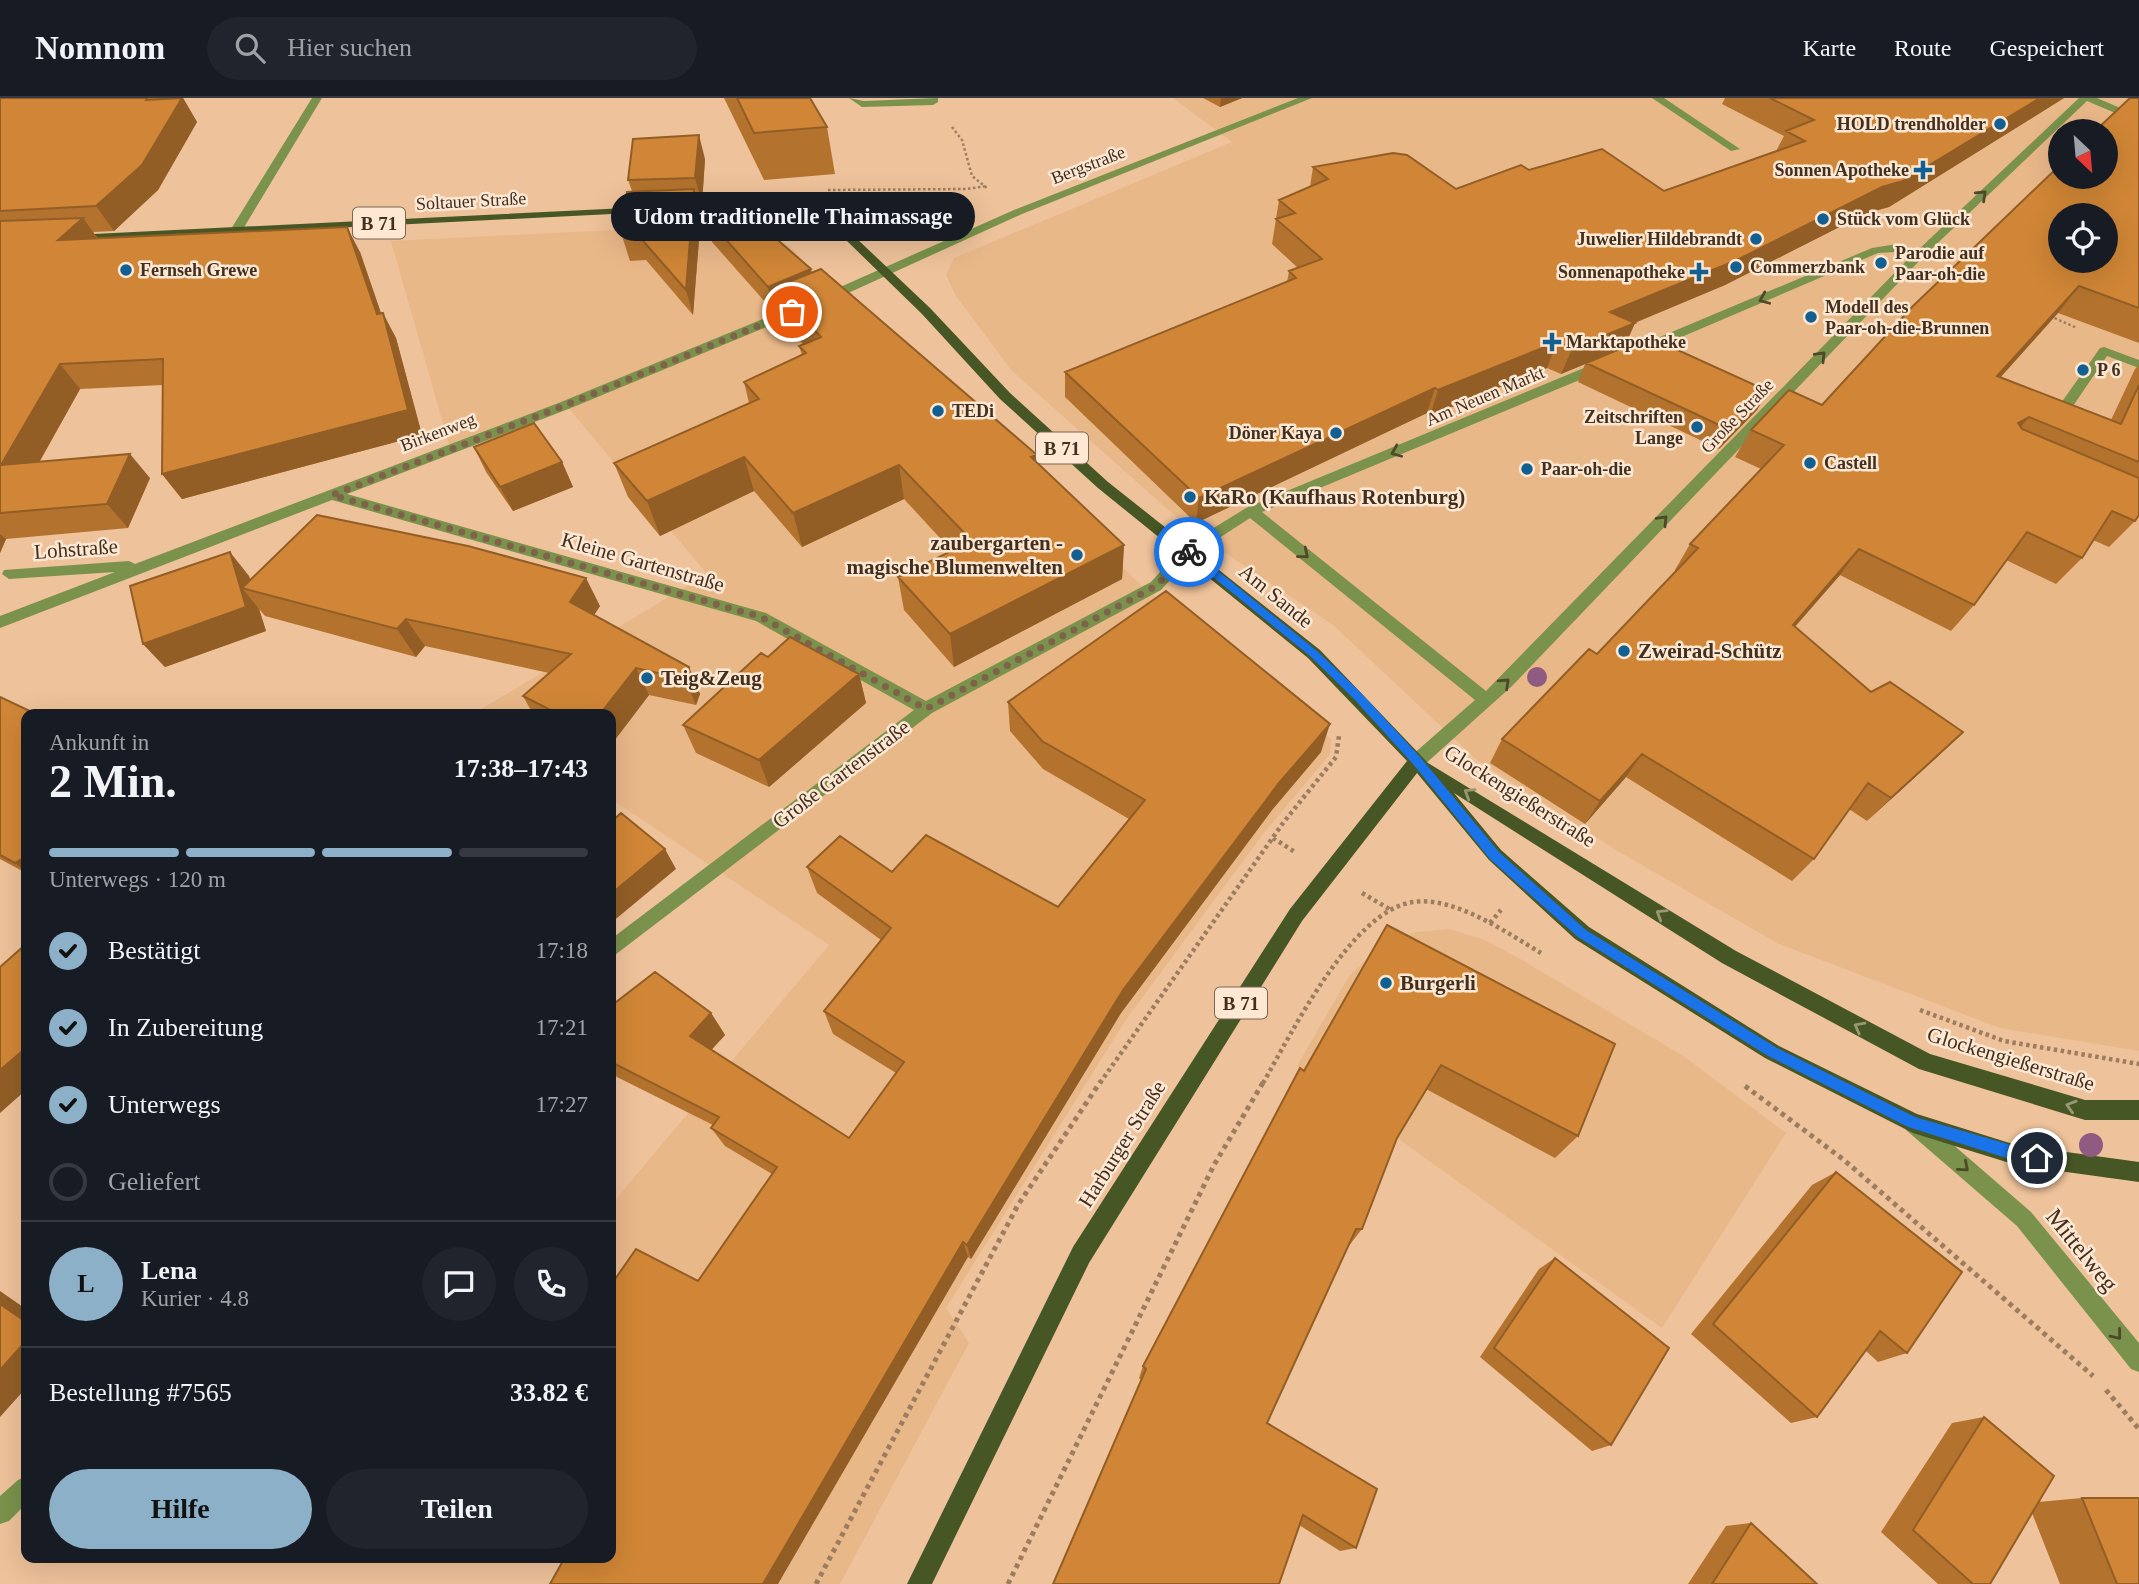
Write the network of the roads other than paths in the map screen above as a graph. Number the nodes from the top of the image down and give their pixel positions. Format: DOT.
graph roads {
  1 [pos="317,98"];
  2 [pos="854,98"];
  3 [pos="1307,98"];
  4 [pos="1657,98"];
  5 [pos="2087,98"];
  6 [pos="933,100"];
  7 [pos="2139,120"];
  8 [pos="1735,149"];
  9 [pos="237,229"];
  10 [pos="56,239"];
  11 [pos="1919,255"];
  12 [pos="886,270"];
  13 [pos="2139,364"];
  14 [pos="2066,406"];
  15 [pos="332,495"];
  16 [pos="1251,511"];
  17 [pos="1188,551"];
  18 [pos="146,565"];
  19 [pos="9,574"];
  20 [pos="0,622"];
  21 [pos="1486,700"];
  22 [pos="926,709"];
  23 [pos="1417,761"];
  24 [pos="616,946"];
  25 [pos="2139,1110"];
  26 [pos="1913,1123"];
  27 [pos="2139,1172"];
  28 [pos="2139,1361"];
  29 [pos="21,1493"];
  30 [pos="0,1513"];
  31 [pos="919,1584"];
  1 -- 9 [label="street"];
  2 -- 6 [label="street"];
  3 -- 12 [label="street, Bergstraße"];
  4 -- 8 [label="street"];
  5 -- 7 [label="street"];
  11 -- 5 [label="street, Große Straße, one-way"];
  9 -- 10 [label="main road, Soltauer Straße / B 71"];
  9 -- 12 [label="main road, Soltauer Straße / B 71"];
  11 -- 16 [label="street, Am Neuen Markt, one-way"];
  21 -- 11 [label="street, Große Straße, one-way"];
  12 -- 15 [label="street, Birkenweg"];
  12 -- 17 [label="main road, Am Sande / B 71"];
  13 -- 14 [label="street"];
  15 -- 18 [label="street, Birkenweg"];
  15 -- 22 [label="street, Kleine Gartenstraße"];
  16 -- 17 [label="street, Am Neuen Markt"];
  16 -- 21 [label="street, one-way"];
  17 -- 22 [label="street, Große Gartenstraße"];
  17 -- 23 [label="main road, Am Sande / B 71"];
  18 -- 19 [label="street, Lohstraße"];
  18 -- 20 [label="street, Birkenweg"];
  21 -- 23 [label="street, Große Straße"];
  22 -- 24 [label="street, Große Gartenstraße"];
  25 -- 23 [label="main road, Glockengießerstraße, one-way"];
  23 -- 26 [label="main road, Glockengießerstraße"];
  23 -- 31 [label="main road, Harburger Straße / B 71"];
  26 -- 27 [label="main road, Glockengießerstraße"];
  26 -- 28 [label="street, Mittelweg, one-way"];
  29 -- 30 [label="street"];
}
